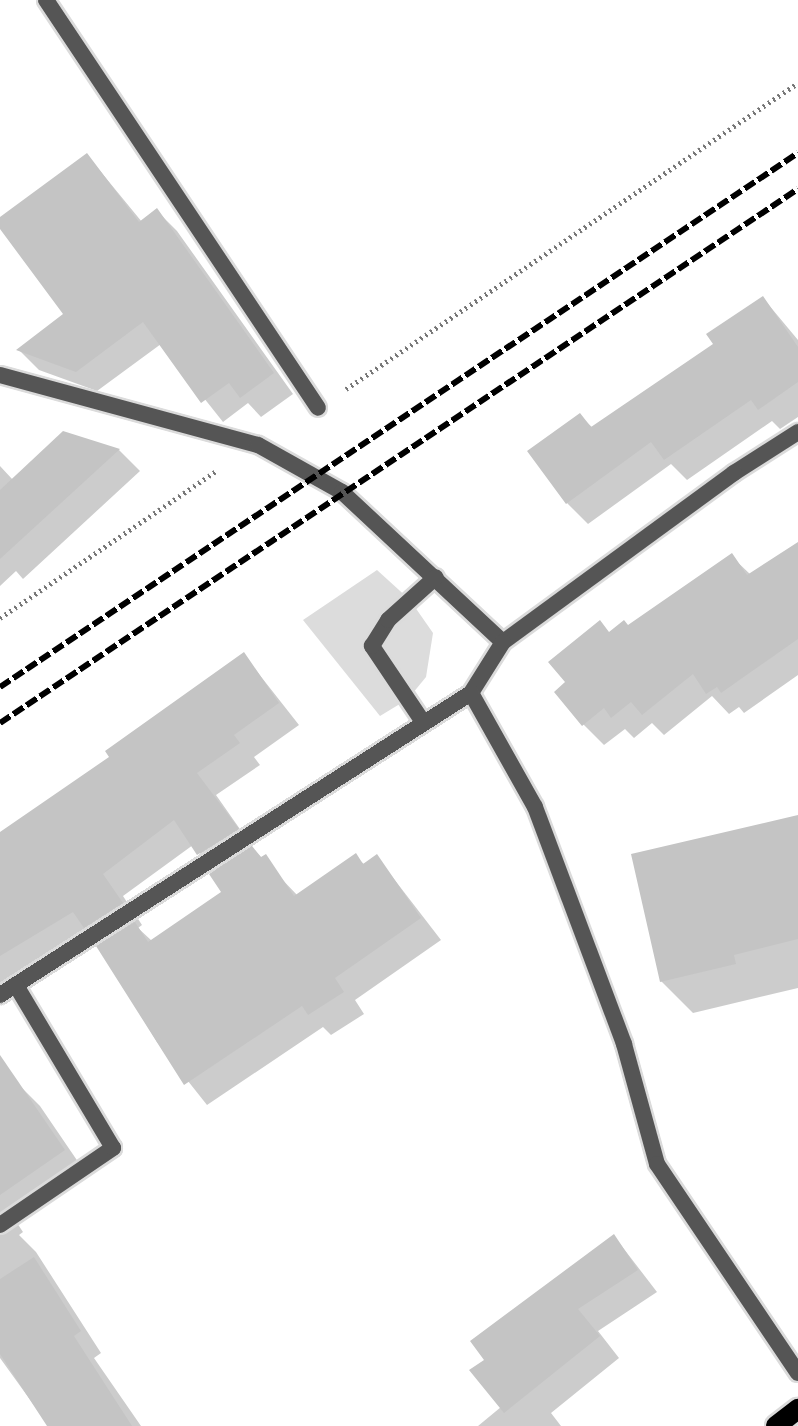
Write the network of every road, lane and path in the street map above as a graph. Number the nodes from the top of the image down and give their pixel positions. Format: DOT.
graph roads {
  1 [pos="46,0"];
  2 [pos="798,83"];
  3 [pos="0,375"];
  4 [pos="318,408"];
  5 [pos="798,432"];
  6 [pos="252,444"];
  7 [pos="436,577"];
  8 [pos="0,618"];
  9 [pos="503,642"];
  10 [pos="471,693"];
  11 [pos="423,722"];
  12 [pos="16,985"];
  13 [pos="0,995"];
  14 [pos="0,1225"];
  15 [pos="798,1373"];
  16 [pos="798,1409"];
  17 [pos="776,1426"];
  1 -- 4 [label="street"];
  2 -- 4 [label="path"];
  3 -- 6 [label="street"];
  5 -- 9 [label="street"];
  6 -- 7 [label="street"];
  6 -- 8 [label="path"];
  7 -- 9 [label="street"];
  7 -- 11 [label="street"];
  9 -- 10 [label="street"];
  10 -- 11 [label="street"];
  10 -- 15 [label="street"];
  11 -- 12 [label="street"];
  12 -- 13 [label="street"];
  12 -- 14 [label="street"];
  16 -- 17 [label="main road"];
}
